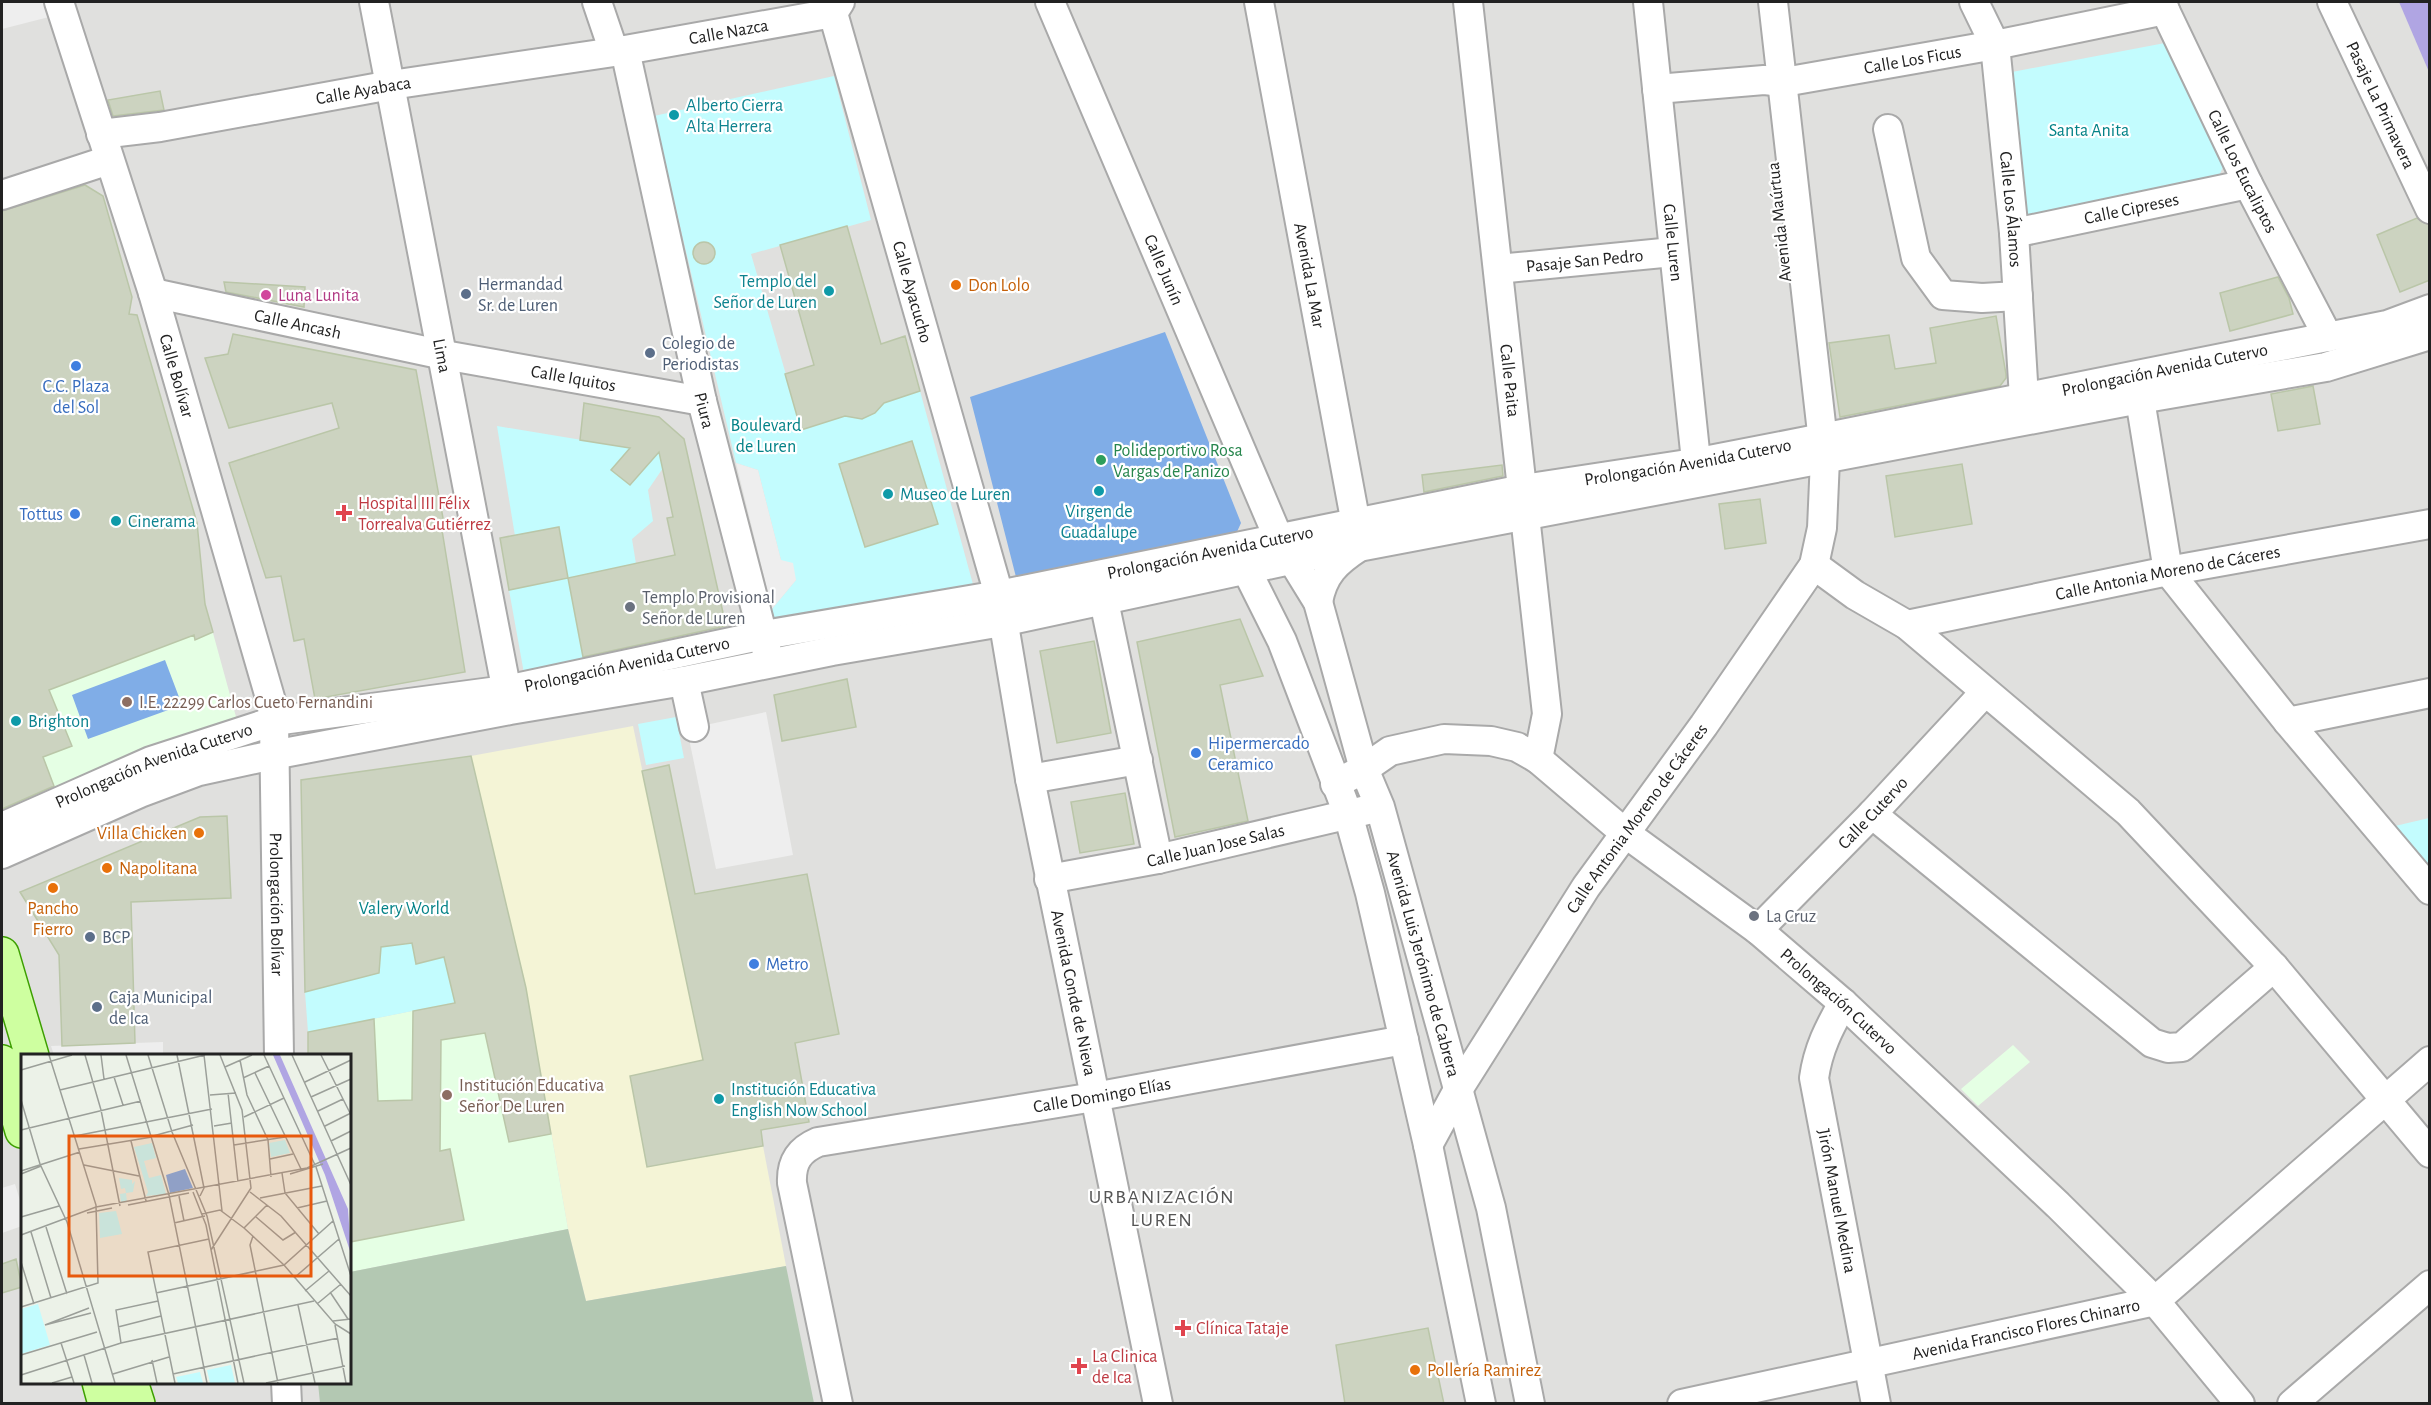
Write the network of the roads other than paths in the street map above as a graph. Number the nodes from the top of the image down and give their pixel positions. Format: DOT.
graph roads {
  1 [pos="59,2"];
  2 [pos="374,2"];
  3 [pos="597,2"];
  4 [pos="1050,2"];
  5 [pos="1259,2"];
  6 [pos="1468,2"];
  7 [pos="1648,2"];
  8 [pos="1753,2"];
  9 [pos="1773,2"];
  10 [pos="1974,2"];
  11 [pos="2332,2"];
  12 [pos="2163,6"];
  13 [pos="836,7"];
  14 [pos="1995,45"];
  15 [pos="619,51"];
  16 [pos="1774,81"];
  17 [pos="391,85"];
  18 [pos="1657,89"];
  19 [pos="1888,129"];
  20 [pos="105,147"];
  21 [pos="2248,184"];
  22 [pos="2,195"];
  23 [pos="2430,209"];
  24 [pos="2014,233"];
  25 [pos="1673,252"];
  26 [pos="1498,269"];
  27 [pos="153,293"];
  28 [pos="2018,296"];
  29 [pos="2430,309"];
  30 [pos="2430,335"];
  31 [pos="2328,337"];
  32 [pos="444,355"];
  33 [pos="2138,388"];
  34 [pos="702,401"];
  35 [pos="2026,410"];
  36 [pos="1814,450"];
  37 [pos="1696,473"];
  38 [pos="1524,502"];
  39 [pos="2430,524"];
  40 [pos="1358,536"];
  41 [pos="1284,548"];
  42 [pos="1814,565"];
  43 [pos="1246,569"];
  44 [pos="2169,571"];
  45 [pos="998,600"];
  46 [pos="1104,601"];
  47 [pos="1318,602"];
  48 [pos="1907,625"];
  49 [pos="764,635"];
  50 [pos="769,664"];
  51 [pos="684,681"];
  52 [pos="1984,693"];
  53 [pos="2430,693"];
  54 [pos="508,700"];
  55 [pos="274,721"];
  56 [pos="2288,722"];
  57 [pos="694,727"];
  58 [pos="273,755"];
  59 [pos="1538,759"];
  60 [pos="1138,760"];
  61 [pos="1364,769"];
  62 [pos="1029,779"];
  63 [pos="1335,784"];
  64 [pos="1380,807"];
  65 [pos="1348,814"];
  66 [pos="1872,814"];
  67 [pos="2,827"];
  68 [pos="1626,832"];
  69 [pos="2,854"];
  70 [pos="1158,859"];
  71 [pos="1049,879"];
  72 [pos="2430,890"];
  73 [pos="1758,930"];
  74 [pos="2,954"];
  75 [pos="2274,967"];
  76 [pos="1843,1003"];
  77 [pos="1404,1041"];
  78 [pos="31,1054"];
  79 [pos="279,1054"];
  80 [pos="2430,1061"];
  81 [pos="2,1062"];
  82 [pos="1459,1088"];
  83 [pos="1094,1097"];
  84 [pos="2385,1101"];
  85 [pos="21,1128"];
  86 [pos="1428,1145"];
  87 [pos="2430,1153"];
  88 [pos="2430,1285"];
  89 [pos="2155,1301"];
  90 [pos="1868,1363"];
  91 [pos="99,1384"];
  92 [pos="131,1384"];
  93 [pos="286,1384"];
  94 [pos="105,1404"];
  95 [pos="138,1404"];
  96 [pos="287,1404"];
  97 [pos="838,1404"];
  98 [pos="1158,1404"];
  99 [pos="1481,1404"];
  100 [pos="1530,1404"];
  101 [pos="1682,1404"];
  102 [pos="1876,1404"];
  103 [pos="2240,1404"];
  104 [pos="2292,1404"];
  1 -- 20 [label="street, Calle Bolívar"];
  2 -- 17 [label="street, Lima"];
  3 -- 15 [label="street, Piura"];
  4 -- 41 [label="street, Calle Junín"];
  5 -- 40 [label="street, Avenida La Mar"];
  6 -- 26 [label="street, Calle Paita"];
  7 -- 18 [label="street, Calle Luren"];
  8 -- 16 [label="street, Avenida Maúrtua"];
  9 -- 16 [label="street, Avenida Maúrtua"];
  10 -- 14 [label="street, Calle Los Álamos"];
  11 -- 23 [label="street, Pasaje La Primavera"];
  12 -- 14 [label="street, Calle Los Ficus"];
  12 -- 21 [label="street, Calle Los Eucaliptos"];
  13 -- 15 [label="street, Calle Nazca"];
  13 -- 45 [label="street, Calle Ayacucho"];
  14 -- 16 [label="street, Calle Los Ficus"];
  14 -- 24 [label="street, Calle Los Álamos"];
  15 -- 17 [label="street, Calle Ayabaca"];
  15 -- 34 [label="street, Piura"];
  16 -- 18 [label="street, Calle Los Ficus"];
  16 -- 36 [label="street, Avenida Maúrtua"];
  17 -- 20 [label="street, Calle Ayabaca"];
  17 -- 32 [label="street, Lima"];
  18 -- 25 [label="street, Calle Luren"];
  19 -- 28 [label="street"];
  20 -- 22 [label="street, Calle Ayabaca"];
  20 -- 27 [label="street, Calle Bolívar"];
  21 -- 24 [label="street, Calle Cipreses"];
  21 -- 31 [label="street, Calle Los Eucaliptos"];
  24 -- 28 [label="street, Calle Los Álamos"];
  25 -- 26 [label="street, Pasaje San Pedro"];
  25 -- 37 [label="street, Calle Luren"];
  26 -- 38 [label="street, Calle Paita"];
  27 -- 32 [label="street, Calle Ancash"];
  27 -- 55 [label="street, Calle Bolívar"];
  28 -- 35 [label="street, Calle Los Álamos"];
  29 -- 31 [label="street, Prolongación Avenida Cutervo"];
  30 -- 33 [label="street, Prolongación Avenida Cutervo"];
  31 -- 33 [label="street, Prolongación Avenida Cutervo"];
  32 -- 34 [label="street, Calle Iquitos"];
  32 -- 54 [label="street, Lima"];
  33 -- 35 [label="street, Prolongación Avenida Cutervo"];
  33 -- 44 [label="street"];
  34 -- 49 [label="street, Piura"];
  35 -- 36 [label="street, Prolongación Avenida Cutervo"];
  36 -- 37 [label="street, Prolongación Avenida Cutervo"];
  36 -- 42 [label="street, Calle Antonia Moreno de Cáceres"];
  37 -- 38 [label="street, Prolongación Avenida Cutervo"];
  38 -- 40 [label="street, Prolongación Avenida Cutervo"];
  38 -- 59 [label="street, Calle Paita"];
  39 -- 44 [label="street, Calle Antonia Moreno de Cáceres"];
  40 -- 41 [label="street, Prolongación Avenida Cutervo"];
  40 -- 47 [label="street"];
  41 -- 43 [label="street, Prolongación Avenida Cutervo"];
  41 -- 45 [label="street, Prolongación Avenida Cutervo"];
  41 -- 47 [label="street, Avenida Luis Jerónimo de Cabrera"];
  42 -- 48 [label="street"];
  42 -- 68 [label="street, Calle Antonia Moreno de Cáceres"];
  43 -- 46 [label="street, Prolongación Avenida Cutervo"];
  43 -- 63 [label="street, Avenida Luis Jerónimo de Cabrera"];
  44 -- 48 [label="street, Calle Antonia Moreno de Cáceres"];
  44 -- 56 [label="street"];
  45 -- 46 [label="street, Prolongación Avenida Cutervo"];
  45 -- 49 [label="street, Prolongación Avenida Cutervo"];
  45 -- 50 [label="street, Prolongación Avenida Cutervo"];
  45 -- 62 [label="street, Avenida Conde de Nieva"];
  46 -- 60 [label="street"];
  47 -- 61 [label="street, Avenida Luis Jerónimo de Cabrera"];
  48 -- 52 [label="street"];
  49 -- 50 [label="street, Piura"];
  49 -- 54 [label="street, Prolongación Avenida Cutervo"];
  50 -- 51 [label="street, Prolongación Avenida Cutervo"];
  51 -- 54 [label="street, Prolongación Avenida Cutervo"];
  51 -- 57 [label="street"];
  52 -- 66 [label="street, Calle Cutervo"];
  52 -- 75 [label="street"];
  53 -- 56 [label="street"];
  54 -- 55 [label="street, Prolongación Avenida Cutervo"];
  54 -- 58 [label="street, Prolongación Avenida Cutervo"];
  55 -- 58 [label="street, Calle Bolívar"];
  55 -- 67 [label="street, Prolongación Avenida Cutervo"];
  56 -- 72 [label="street"];
  58 -- 69 [label="street, Prolongación Avenida Cutervo"];
  58 -- 79 [label="street, Prolongación Bolívar"];
  59 -- 61 [label="street, Prolongación Cutervo"];
  59 -- 68 [label="street, Prolongación Cutervo"];
  60 -- 62 [label="street"];
  60 -- 70 [label="street"];
  61 -- 63 [label="street, Prolongación Cutervo"];
  61 -- 64 [label="street, Avenida Luis Jerónimo de Cabrera"];
  62 -- 71 [label="street, Avenida Conde de Nieva"];
  63 -- 65 [label="street, Avenida Luis Jerónimo de Cabrera"];
  64 -- 65 [label="street, Calle Juan Jose Salas"];
  64 -- 82 [label="street, Avenida Luis Jerónimo de Cabrera"];
  65 -- 70 [label="street, Calle Juan Jose Salas"];
  65 -- 77 [label="street, Avenida Luis Jerónimo de Cabrera"];
  66 -- 73 [label="street, Calle Cutervo"];
  66 -- 75 [label="street"];
  68 -- 73 [label="street, Prolongación Cutervo"];
  68 -- 82 [label="street, Calle Antonia Moreno de Cáceres"];
  70 -- 71 [label="street, Calle Juan Jose Salas"];
  71 -- 83 [label="street, Avenida Conde de Nieva"];
  73 -- 76 [label="street, Prolongación Cutervo"];
  74 -- 78 [label="main road"];
  75 -- 84 [label="street"];
  76 -- 89 [label="street, Prolongación Cutervo"];
  76 -- 90 [label="street, Jirón Manuel Medina"];
  77 -- 83 [label="street, Calle Domingo Elías"];
  77 -- 86 [label="street, Avenida Luis Jerónimo de Cabrera"];
  80 -- 84 [label="street, Avenida Francisco Flores Chinarro"];
  81 -- 85 [label="main road"];
  82 -- 86 [label="street, Calle Antonia Moreno de Cáceres"];
  82 -- 100 [label="street, Avenida Luis Jerónimo de Cabrera"];
  83 -- 97 [label="street, Calle Domingo Elías"];
  83 -- 98 [label="street, Avenida Conde de Nieva"];
  84 -- 87 [label="street"];
  84 -- 89 [label="street, Avenida Francisco Flores Chinarro"];
  86 -- 99 [label="street, Avenida Luis Jerónimo de Cabrera"];
  88 -- 104 [label="street"];
  89 -- 90 [label="street, Avenida Francisco Flores Chinarro"];
  89 -- 103 [label="street, Prolongación Cutervo"];
  90 -- 101 [label="street, Avenida Francisco Flores Chinarro"];
  90 -- 102 [label="street, Jirón Manuel Medina"];
  91 -- 94 [label="main road"];
  92 -- 95 [label="main road"];
  93 -- 96 [label="street"];
}
